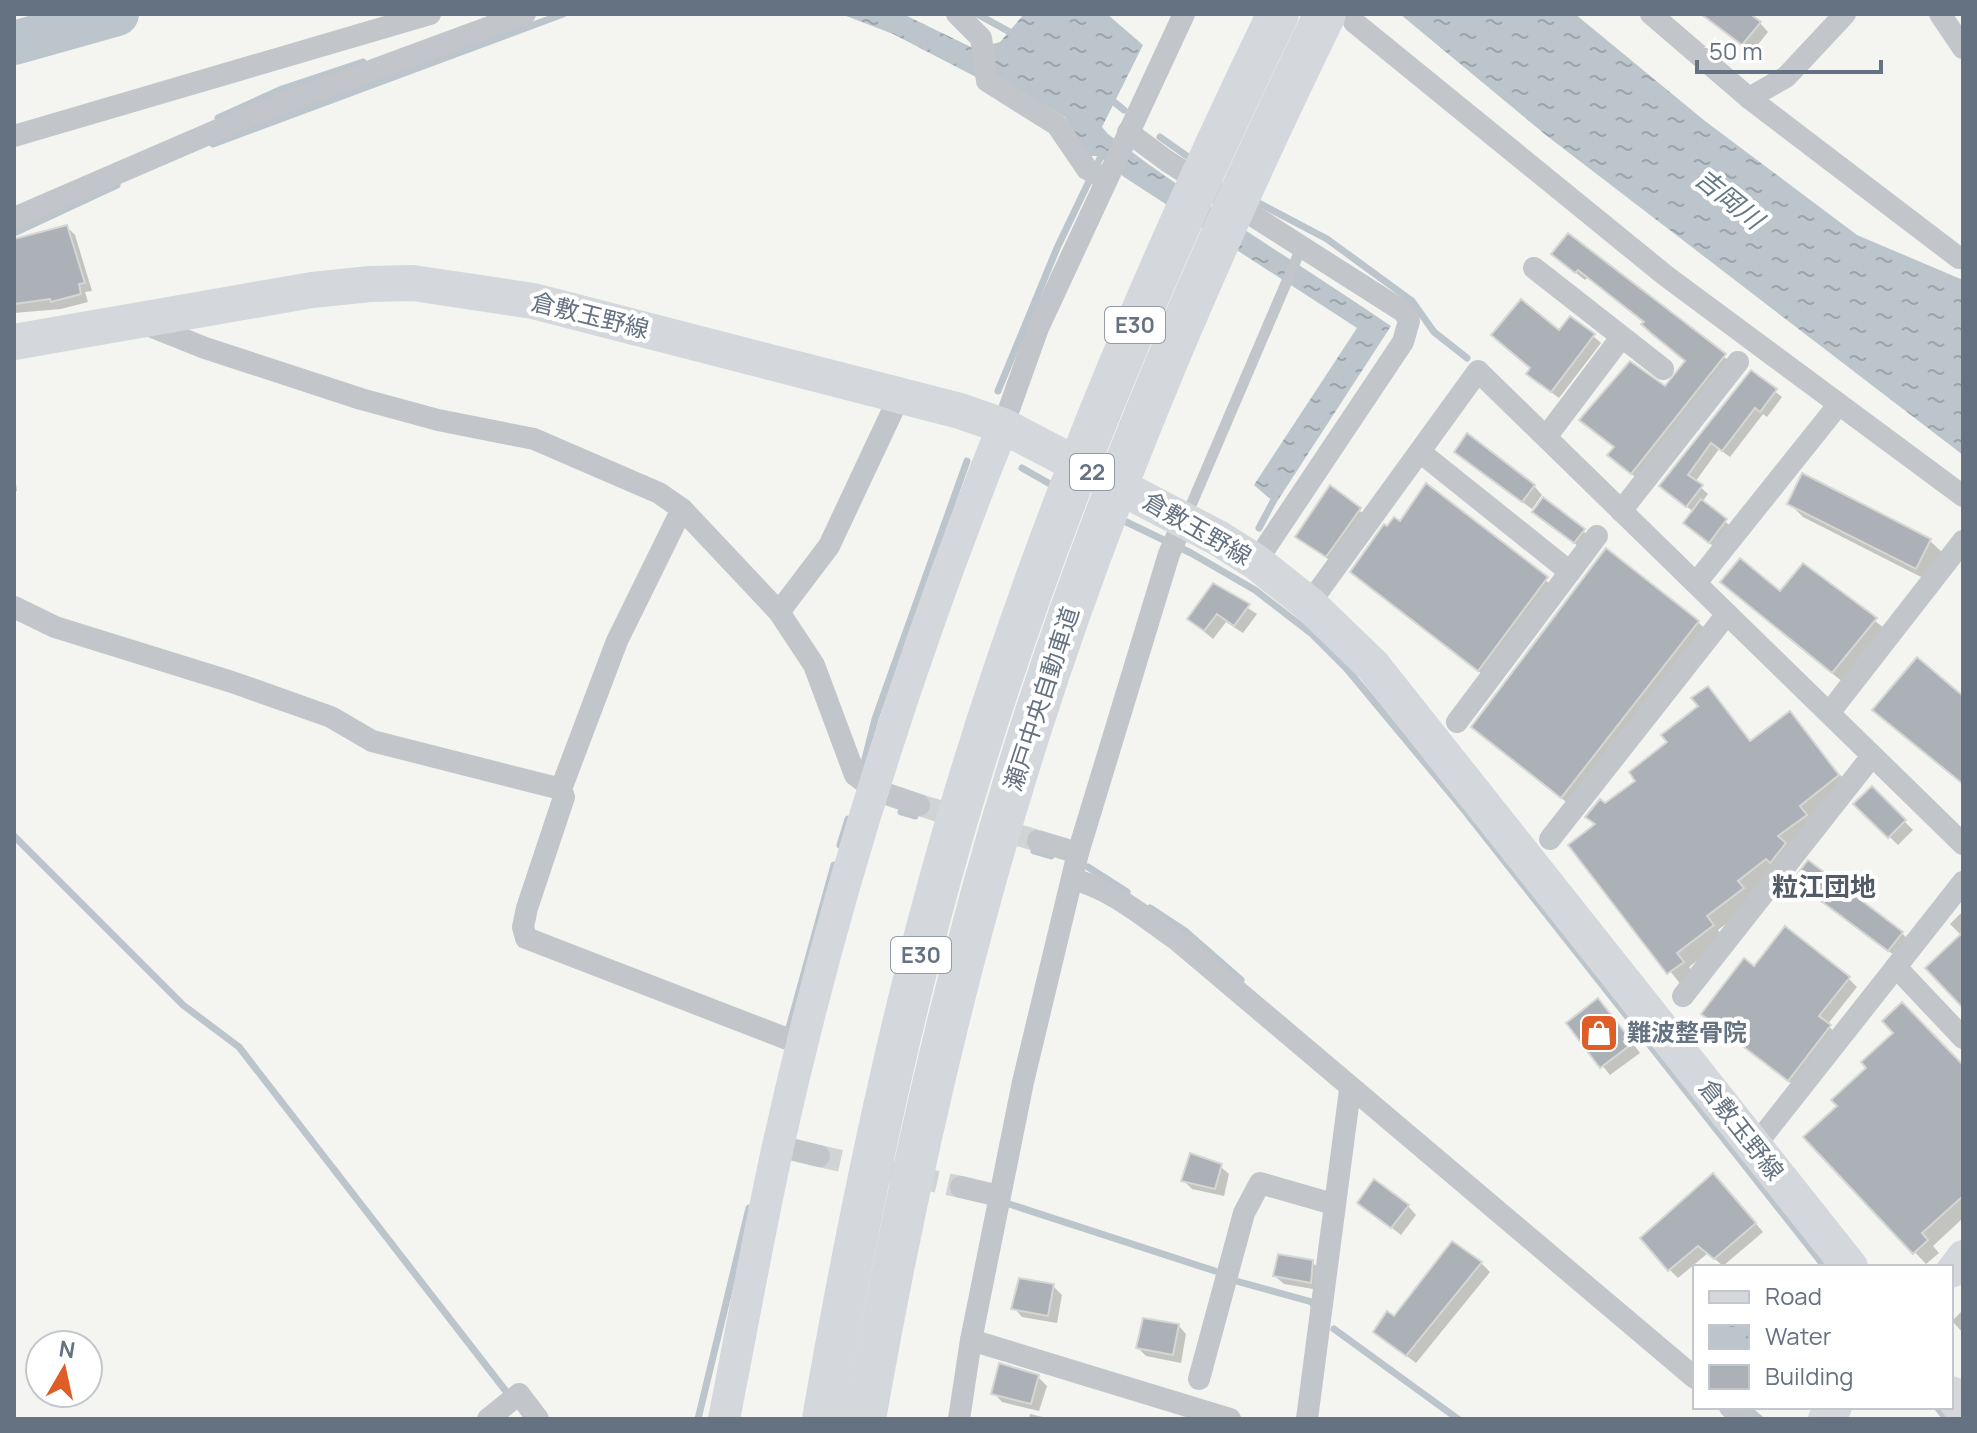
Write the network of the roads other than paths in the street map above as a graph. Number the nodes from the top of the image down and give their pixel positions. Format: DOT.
graph roads {
  1 [pos="430,14"];
  2 [pos="525,14"];
  3 [pos="957,14"];
  4 [pos="1184,14"];
  5 [pos="1278,14"];
  6 [pos="1651,14"];
  7 [pos="1845,14"];
  8 [pos="1940,14"];
  9 [pos="1340,18"];
  10 [pos="1963,48"];
  11 [pos="1749,98"];
  12 [pos="14,136"];
  13 [pos="1126,137"];
  14 [pos="1100,173"];
  15 [pos="14,218"];
  16 [pos="1300,252"];
  17 [pos="1959,258"];
  18 [pos="1534,268"];
  19 [pos="138,322"];
  20 [pos="1620,339"];
  21 [pos="14,342"];
  22 [pos="1738,362"];
  23 [pos="1663,369"];
  24 [pos="900,395"];
  25 [pos="1839,404"];
  26 [pos="1003,426"];
  27 [pos="1546,437"];
  28 [pos="1420,452"];
  29 [pos="1963,496"];
  30 [pos="682,509"];
  31 [pos="1621,511"];
  32 [pos="1182,525"];
  33 [pos="1597,536"];
  34 [pos="1963,541"];
  35 [pos="1256,562"];
  36 [pos="1570,572"];
  37 [pos="1696,583"];
  38 [pos="1309,604"];
  39 [pos="14,607"];
  40 [pos="779,612"];
  41 [pos="1727,614"];
  42 [pos="1829,713"];
  43 [pos="1457,722"];
  44 [pos="1872,756"];
  45 [pos="561,789"];
  46 [pos="875,790"];
  47 [pos="919,805"];
  48 [pos="1550,839"];
  49 [pos="1038,841"];
  50 [pos="1963,844"];
  51 [pos="1078,853"];
  52 [pos="1072,879"];
  53 [pos="1963,882"];
  54 [pos="1896,967"];
  55 [pos="1683,996"];
  56 [pos="1963,1038"];
  57 [pos="803,1045"];
  58 [pos="1350,1090"];
  59 [pos="778,1146"];
  60 [pos="1754,1147"];
  61 [pos="819,1156"];
  62 [pos="961,1187"];
  63 [pos="999,1196"];
  64 [pos="1333,1204"];
  65 [pos="1848,1265"];
  66 [pos="971,1340"];
  67 [pos="1693,1376"];
  68 [pos="1199,1379"];
  69 [pos="488,1419"];
  70 [pos="538,1419"];
  71 [pos="724,1419"];
  72 [pos="823,1419"];
  73 [pos="865,1419"];
  74 [pos="959,1419"];
  75 [pos="1230,1419"];
  76 [pos="1307,1419"];
  1 -- 12 [label="street"];
  2 -- 15 [label="street"];
  3 -- 14 [label="street"];
  4 -- 13 [label="street"];
  5 -- 72 [label="highway, 瀬戸中央自動車道 / E30"];
  6 -- 11 [label="street"];
  7 -- 11 [label="street"];
  8 -- 10 [label="street"];
  9 -- 25 [label="street"];
  9 -- 73 [label="highway, 瀬戸中央自動車道 / E30"];
  11 -- 17 [label="street"];
  13 -- 14 [label="street"];
  13 -- 16 [label="street"];
  14 -- 26 [label="street"];
  16 -- 32 [label="lane"];
  16 -- 35 [label="street"];
  18 -- 20 [label="street"];
  19 -- 21 [label="main road, 倉敷玉野線 / 22"];
  19 -- 24 [label="main road, 倉敷玉野線 / 22"];
  19 -- 30 [label="street"];
  20 -- 23 [label="street"];
  20 -- 27 [label="street"];
  22 -- 31 [label="street"];
  24 -- 26 [label="main road, 倉敷玉野線 / 22"];
  24 -- 40 [label="street"];
  25 -- 29 [label="street"];
  25 -- 37 [label="street"];
  26 -- 32 [label="main road, 倉敷玉野線 / 22"];
  26 -- 46 [label="street"];
  27 -- 28 [label="street"];
  27 -- 31 [label="street"];
  28 -- 36 [label="street"];
  28 -- 38 [label="street"];
  30 -- 40 [label="street"];
  30 -- 45 [label="street"];
  31 -- 37 [label="street"];
  32 -- 35 [label="main road, 倉敷玉野線 / 22"];
  32 -- 51 [label="street"];
  33 -- 36 [label="street"];
  34 -- 42 [label="street"];
  35 -- 38 [label="main road, 倉敷玉野線 / 22"];
  36 -- 43 [label="street"];
  37 -- 41 [label="street"];
  38 -- 60 [label="main road, 倉敷玉野線 / 22"];
  39 -- 45 [label="street"];
  40 -- 46 [label="street"];
  41 -- 42 [label="street"];
  41 -- 48 [label="street"];
  42 -- 44 [label="street"];
  44 -- 50 [label="street"];
  44 -- 55 [label="street"];
  45 -- 57 [label="street"];
  46 -- 47 [label="street"];
  46 -- 57 [label="street"];
  49 -- 51 [label="street"];
  51 -- 52 [label="street"];
  52 -- 58 [label="street"];
  52 -- 63 [label="street"];
  53 -- 54 [label="street"];
  54 -- 56 [label="street"];
  54 -- 60 [label="street"];
  57 -- 59 [label="street"];
  58 -- 64 [label="street"];
  58 -- 67 [label="street"];
  59 -- 61 [label="street"];
  59 -- 71 [label="street"];
  60 -- 65 [label="main road, 倉敷玉野線 / 22"];
  62 -- 63 [label="street"];
  63 -- 66 [label="street"];
  64 -- 68 [label="street"];
  64 -- 76 [label="street"];
  66 -- 74 [label="street"];
  66 -- 75 [label="street"];
  69 -- 70 [label="street"];
}
